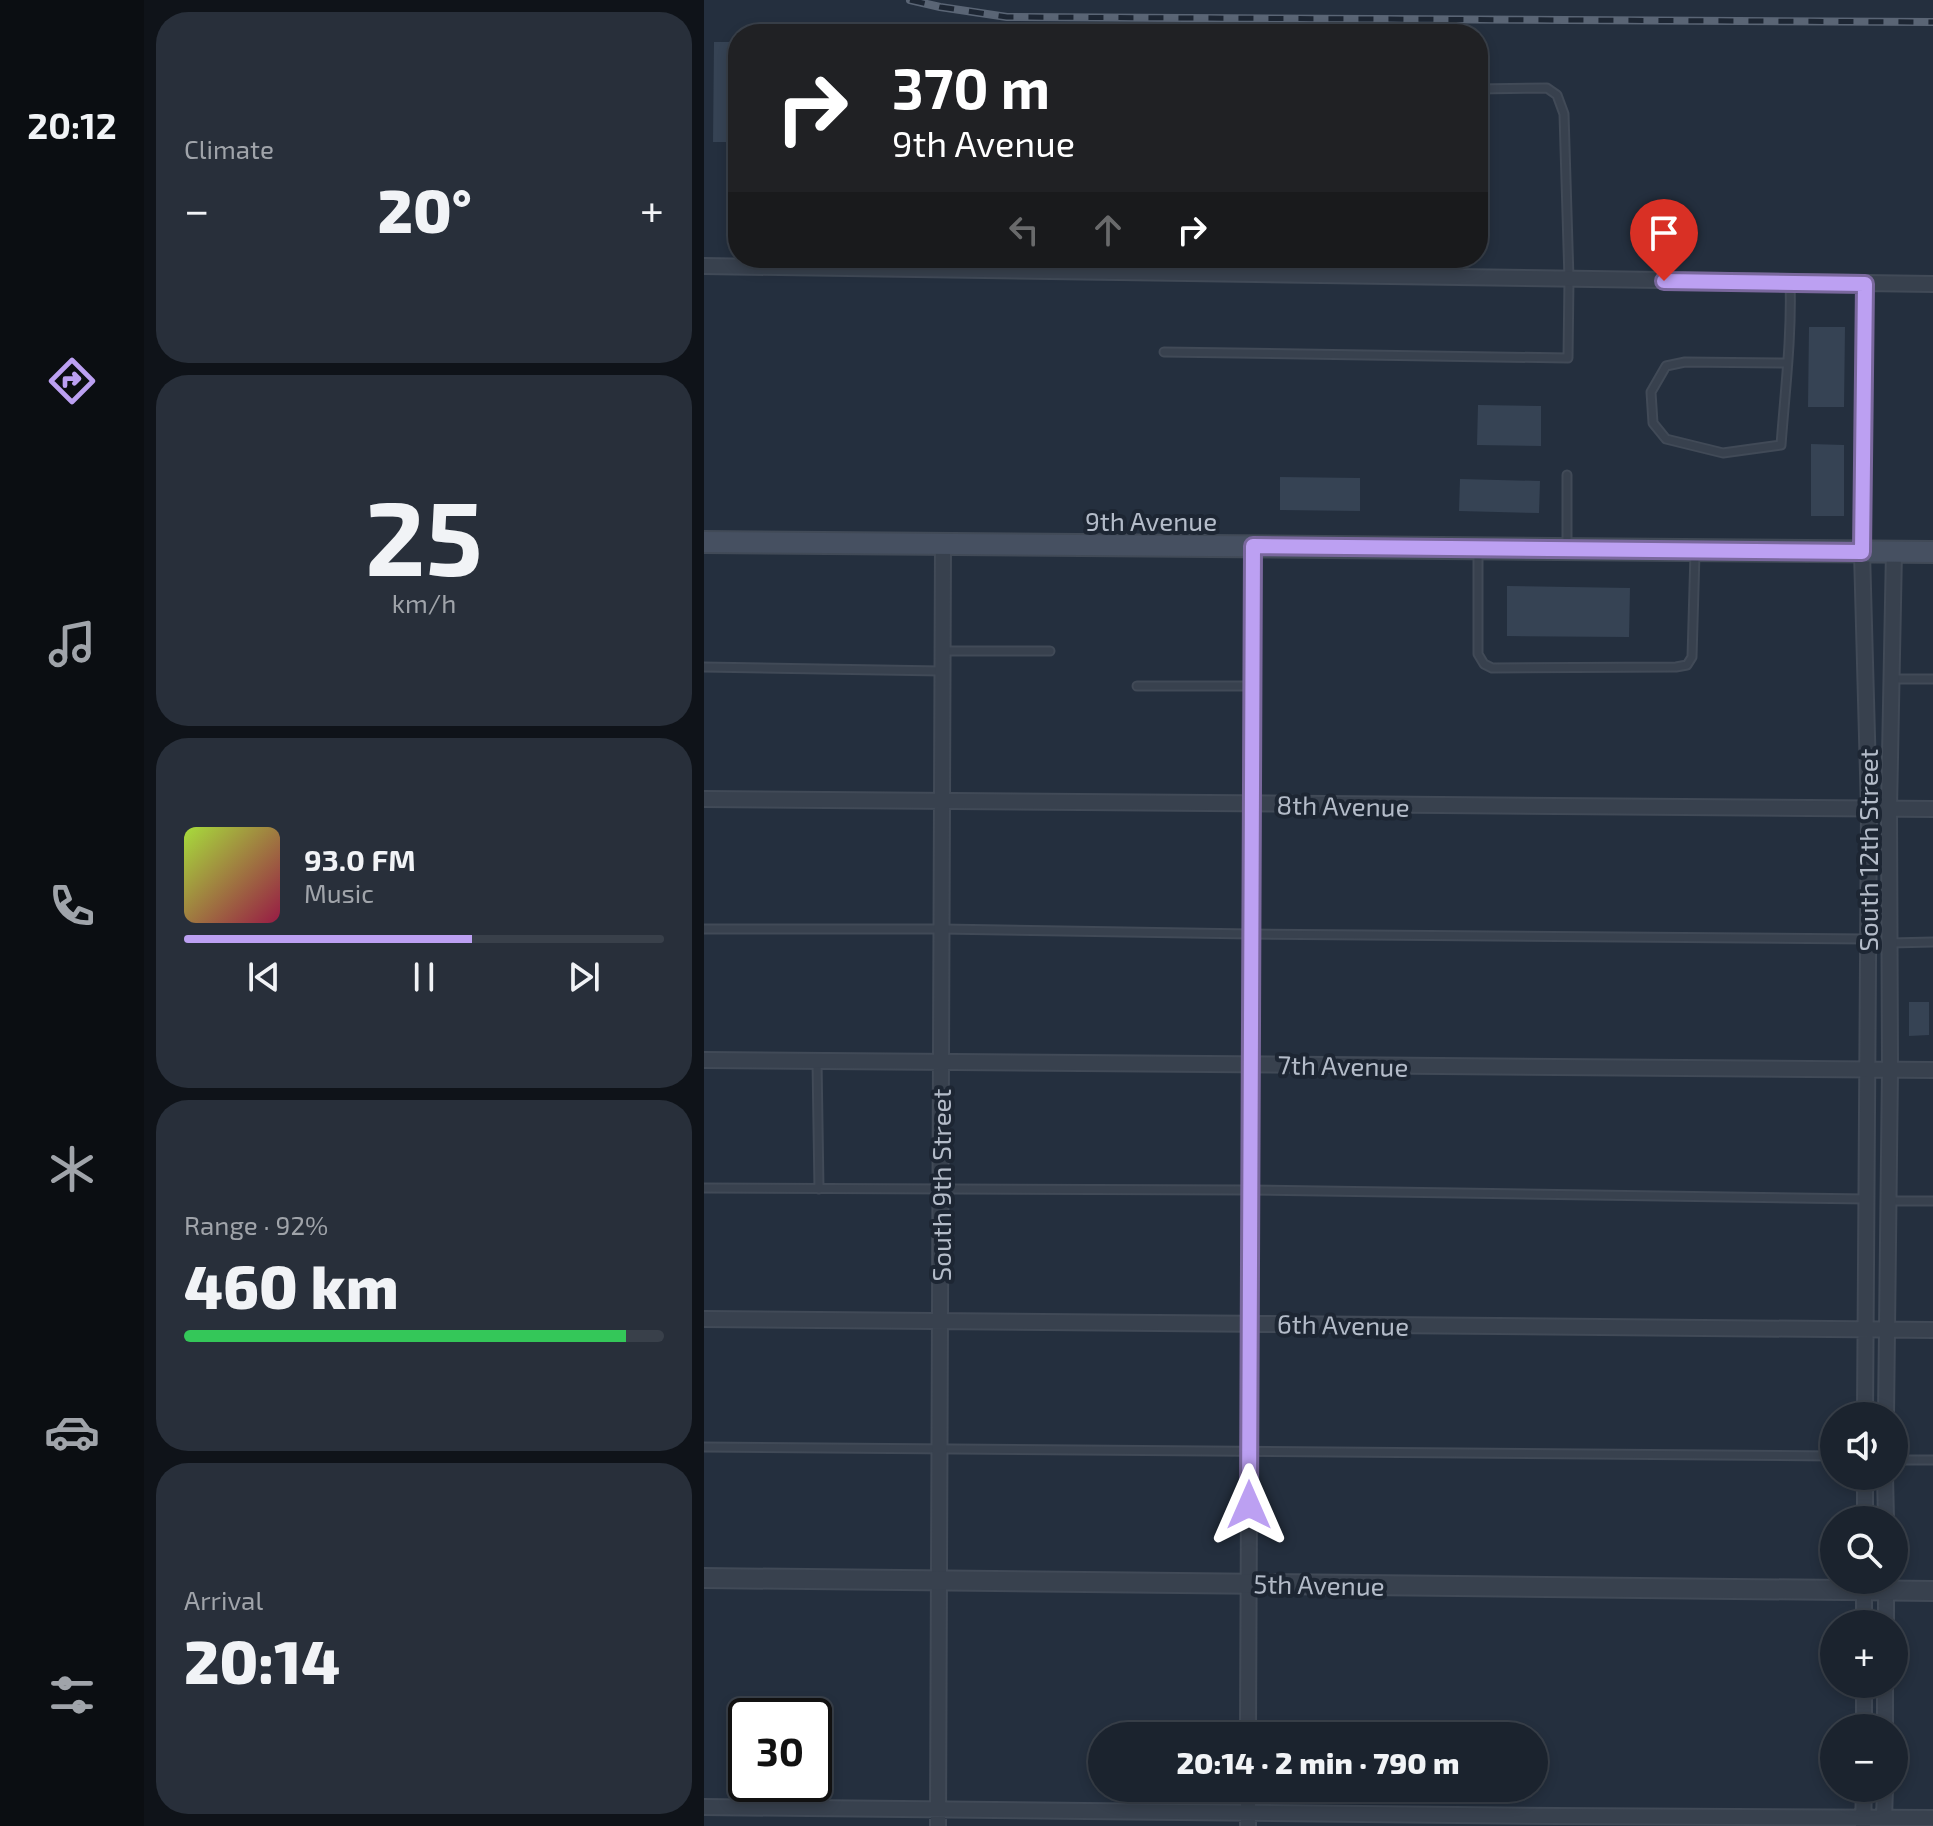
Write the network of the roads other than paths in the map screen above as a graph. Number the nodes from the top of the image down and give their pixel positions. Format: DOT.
graph roads {
  1 [pos="1488,89"];
  2 [pos="728,265"];
  3 [pos="704,266"];
  4 [pos="1101,268"];
  5 [pos="1211,268"];
  6 [pos="1313,268"];
  7 [pos="1211,274"];
  8 [pos="1313,275"];
  9 [pos="1569,279"];
  10 [pos="1790,282"];
  11 [pos="1865,284"];
  12 [pos="1933,284"];
  13 [pos="1164,352"];
  14 [pos="1787,363"];
  15 [pos="1567,475"];
  16 [pos="704,542"];
  17 [pos="943,544"];
  18 [pos="1253,546"];
  19 [pos="1478,548"];
  20 [pos="1567,549"];
  21 [pos="1695,550"];
  22 [pos="1894,551"];
  23 [pos="1862,552"];
  24 [pos="1933,552"];
  25 [pos="943,651"];
  26 [pos="1050,651"];
  27 [pos="704,667"];
  28 [pos="944,671"];
  29 [pos="1891,679"];
  30 [pos="1933,679"];
  31 [pos="1137,686"];
  32 [pos="1252,686"];
  33 [pos="704,799"];
  34 [pos="942,801"];
  35 [pos="1252,804"];
  36 [pos="1889,809"];
  37 [pos="1933,809"];
  38 [pos="1869,810"];
  39 [pos="704,929"];
  40 [pos="942,929"];
  41 [pos="1251,934"];
  42 [pos="1868,939"];
  43 [pos="1933,942"];
  44 [pos="1890,943"];
  45 [pos="704,1060"];
  46 [pos="817,1061"];
  47 [pos="941,1061"];
  48 [pos="1251,1064"];
  49 [pos="1867,1070"];
  50 [pos="1890,1070"];
  51 [pos="1933,1070"];
  52 [pos="704,1188"];
  53 [pos="819,1189"];
  54 [pos="940,1189"];
  55 [pos="1250,1190"];
  56 [pos="1867,1199"];
  57 [pos="1889,1201"];
  58 [pos="1933,1201"];
  59 [pos="704,1319"];
  60 [pos="940,1321"];
  61 [pos="1249,1323"];
  62 [pos="1866,1329"];
  63 [pos="1888,1330"];
  64 [pos="1933,1330"];
  65 [pos="1865,1402"];
  66 [pos="1886,1402"];
  67 [pos="704,1447"];
  68 [pos="939,1449"];
  69 [pos="1249,1451"];
  70 [pos="1820,1456"];
  71 [pos="1908,1460"];
  72 [pos="1933,1460"];
  73 [pos="704,1578"];
  74 [pos="939,1580"];
  75 [pos="1249,1583"];
  76 [pos="1820,1585"];
  77 [pos="1908,1588"];
  78 [pos="1933,1591"];
  79 [pos="1248,1722"];
  80 [pos="1864,1802"];
  81 [pos="1885,1802"];
  82 [pos="704,1807"];
  83 [pos="938,1809"];
  84 [pos="1884,1818"];
  85 [pos="1933,1818"];
  86 [pos="1248,1819"];
  87 [pos="1558,1821"];
  88 [pos="1863,1822"];
  89 [pos="938,1826"];
  1 -- 9 [label="lane"];
  2 -- 3 [label="street"];
  4 -- 7 [label="street"];
  5 -- 7 [label="lane"];
  6 -- 8 [label="lane"];
  7 -- 8 [label="street"];
  8 -- 9 [label="street"];
  9 -- 10 [label="street"];
  9 -- 13 [label="lane"];
  10 -- 11 [label="street"];
  10 -- 14 [label="lane"];
  11 -- 12 [label="street"];
  11 -- 23 [label="street, South 12th Street"];
  14 -- 14 [label="lane"];
  15 -- 20 [label="lane"];
  16 -- 17 [label="main road, 9th Avenue"];
  17 -- 18 [label="main road, 9th Avenue"];
  17 -- 25 [label="street, South 9th Street"];
  18 -- 19 [label="main road, 9th Avenue"];
  18 -- 32 [label="street"];
  19 -- 20 [label="main road, 9th Avenue"];
  19 -- 21 [label="lane"];
  20 -- 21 [label="main road, 9th Avenue"];
  21 -- 23 [label="main road, 9th Avenue"];
  22 -- 23 [label="main road, 9th Avenue"];
  22 -- 24 [label="main road, 9th Avenue"];
  22 -- 29 [label="street"];
  23 -- 38 [label="street, South 12th Street"];
  25 -- 26 [label="lane"];
  25 -- 28 [label="street, South 9th Street"];
  27 -- 28 [label="lane"];
  28 -- 34 [label="street, South 9th Street"];
  29 -- 30 [label="lane"];
  29 -- 36 [label="street"];
  31 -- 32 [label="lane"];
  32 -- 35 [label="street"];
  33 -- 34 [label="street, 8th Avenue"];
  34 -- 35 [label="street, 8th Avenue"];
  34 -- 40 [label="street, South 9th Street"];
  35 -- 38 [label="street, 8th Avenue"];
  35 -- 41 [label="street"];
  36 -- 37 [label="street, 8th Avenue"];
  36 -- 38 [label="street, 8th Avenue"];
  36 -- 44 [label="street"];
  38 -- 42 [label="street, South 12th Street"];
  39 -- 40 [label="lane"];
  40 -- 41 [label="lane"];
  40 -- 47 [label="street, South 9th Street"];
  41 -- 42 [label="lane"];
  41 -- 48 [label="street"];
  42 -- 49 [label="street, South 12th Street"];
  43 -- 44 [label="lane"];
  44 -- 50 [label="street"];
  45 -- 46 [label="street, 7th Avenue"];
  46 -- 47 [label="street, 7th Avenue"];
  46 -- 53 [label="lane"];
  47 -- 48 [label="street, 7th Avenue"];
  47 -- 54 [label="street, South 9th Street"];
  48 -- 49 [label="street, 7th Avenue"];
  48 -- 55 [label="street"];
  49 -- 50 [label="street, 7th Avenue"];
  49 -- 56 [label="street, South 12th Street"];
  50 -- 51 [label="street, 7th Avenue"];
  50 -- 57 [label="street"];
  52 -- 53 [label="lane"];
  53 -- 54 [label="lane"];
  54 -- 55 [label="lane"];
  54 -- 60 [label="street, South 9th Street"];
  55 -- 56 [label="lane"];
  55 -- 61 [label="street"];
  56 -- 62 [label="street, South 12th Street"];
  57 -- 58 [label="lane"];
  57 -- 63 [label="street"];
  59 -- 60 [label="street, 6th Avenue"];
  60 -- 61 [label="street, 6th Avenue"];
  60 -- 68 [label="street, South 9th Street"];
  61 -- 62 [label="street, 6th Avenue"];
  61 -- 69 [label="street"];
  62 -- 63 [label="street, 6th Avenue"];
  62 -- 65 [label="street, South 12th Street"];
  63 -- 64 [label="street, 6th Avenue"];
  63 -- 66 [label="street"];
  67 -- 68 [label="lane"];
  68 -- 69 [label="lane"];
  68 -- 74 [label="street, South 9th Street"];
  69 -- 70 [label="lane"];
  69 -- 75 [label="street"];
  71 -- 72 [label="lane"];
  73 -- 74 [label="street, 5th Avenue"];
  74 -- 75 [label="street, 5th Avenue"];
  74 -- 83 [label="street, South 9th Street"];
  75 -- 76 [label="street, 5th Avenue"];
  75 -- 79 [label="street"];
  77 -- 78 [label="street, 5th Avenue"];
  80 -- 88 [label="street"];
  81 -- 84 [label="street"];
  82 -- 83 [label="street"];
  83 -- 86 [label="street"];
  83 -- 89 [label="street, South 9th Street"];
  84 -- 85 [label="street"];
  84 -- 88 [label="street"];
  86 -- 87 [label="street"];
  87 -- 88 [label="street"];
}
